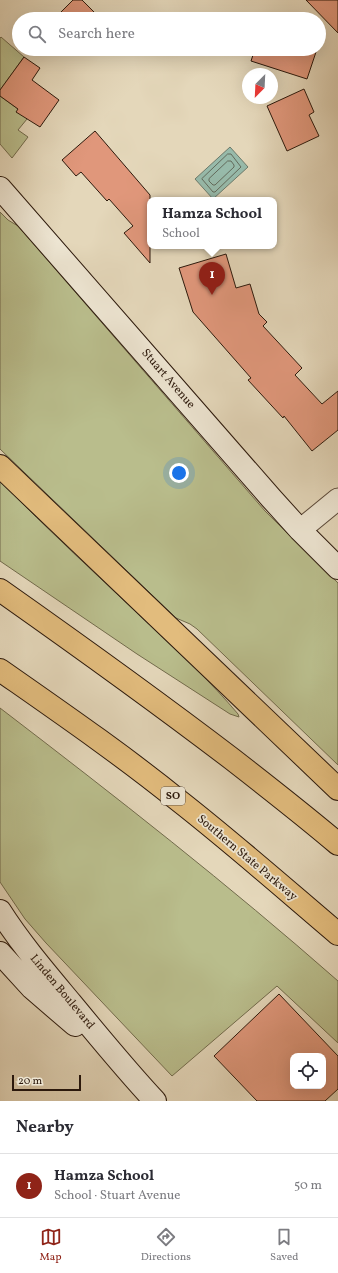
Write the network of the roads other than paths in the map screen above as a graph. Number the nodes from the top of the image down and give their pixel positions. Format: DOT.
graph roads {
  1 [pos="0,188"];
  2 [pos="0,466"];
  3 [pos="338,499"];
  4 [pos="300,530"];
  5 [pos="338,568"];
  6 [pos="0,590"];
  7 [pos="0,670"];
  8 [pos="338,789"];
  9 [pos="338,844"];
  10 [pos="0,911"];
  11 [pos="338,934"];
  12 [pos="0,954"];
  13 [pos="127,1071"];
  14 [pos="155,1101"];
  1 -- 4 [label="street, Stuart Avenue"];
  2 -- 8 [label="highway"];
  3 -- 4 [label="street"];
  4 -- 5 [label="street, Stuart Avenue"];
  6 -- 9 [label="highway"];
  7 -- 11 [label="highway, Southern State Parkway / SO"];
  10 -- 13 [label="street, Linden Boulevard"];
  12 -- 13 [label="street, Linden Boulevard"];
  13 -- 14 [label="street, Linden Boulevard"];
}
